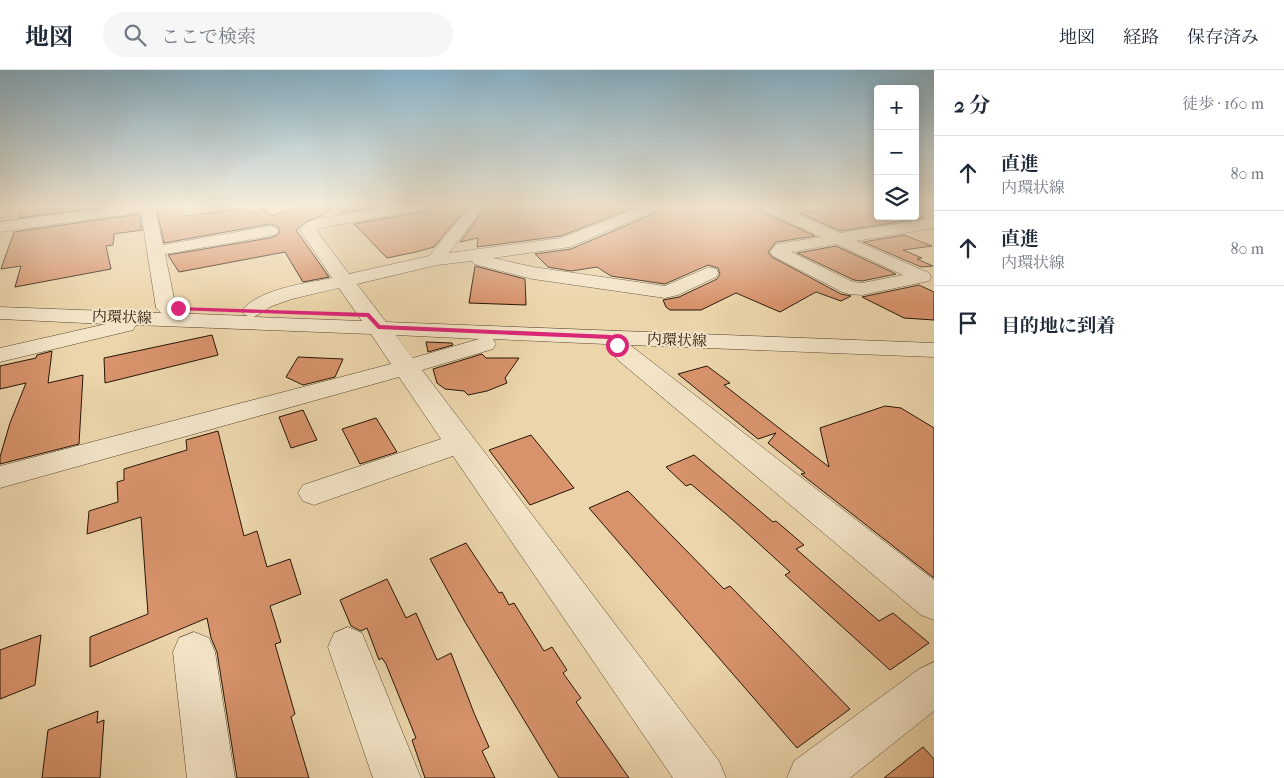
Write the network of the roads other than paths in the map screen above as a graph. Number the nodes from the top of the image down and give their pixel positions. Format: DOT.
graph roads {
  1 [pos="154,238"];
  2 [pos="230,238"];
  3 [pos="314,238"];
  4 [pos="448,238"];
  5 [pos="579,238"];
  6 [pos="838,238"];
  7 [pos="155,251"];
  8 [pos="469,256"];
  9 [pos="437,260"];
  10 [pos="709,273"];
  11 [pos="930,279"];
  12 [pos="344,281"];
  13 [pos="0,300"];
  14 [pos="166,308"];
  15 [pos="252,311"];
  16 [pos="0,313"];
  17 [pos="140,318"];
  18 [pos="374,321"];
  19 [pos="934,336"];
  20 [pos="611,337"];
  21 [pos="485,344"];
  22 [pos="934,350"];
  23 [pos="0,355"];
  24 [pos="407,368"];
  25 [pos="460,443"];
  26 [pos="0,477"];
  27 [pos="314,493"];
  28 [pos="934,603"];
  29 [pos="348,647"];
  30 [pos="194,652"];
  31 [pos="929,698"];
  32 [pos="211,778"];
  33 [pos="397,778"];
  34 [pos="702,778"];
  35 [pos="811,778"];
  1 -- 7 [label="street"];
  2 -- 7 [label="street"];
  3 -- 12 [label="street"];
  4 -- 9 [label="street"];
  5 -- 8 [label="street"];
  6 -- 11 [label="street"];
  6 -- 11 [label="street"];
  7 -- 14 [label="street"];
  8 -- 9 [label="street"];
  8 -- 10 [label="street"];
  9 -- 12 [label="street"];
  12 -- 15 [label="street"];
  12 -- 18 [label="street"];
  13 -- 14 [label="street, 内環状線"];
  14 -- 15 [label="street, 内環状線"];
  15 -- 18 [label="street, 内環状線"];
  16 -- 17 [label="street, 内環状線"];
  17 -- 18 [label="street, 内環状線"];
  17 -- 23 [label="street"];
  18 -- 19 [label="street, 内環状線"];
  18 -- 20 [label="street, 内環状線"];
  18 -- 24 [label="street"];
  20 -- 22 [label="street, 内環状線"];
  20 -- 28 [label="street"];
  21 -- 24 [label="street"];
  24 -- 25 [label="street"];
  24 -- 26 [label="street"];
  25 -- 27 [label="street"];
  25 -- 34 [label="street"];
  29 -- 33 [label="street"];
  30 -- 32 [label="street"];
  31 -- 35 [label="street"];
}
